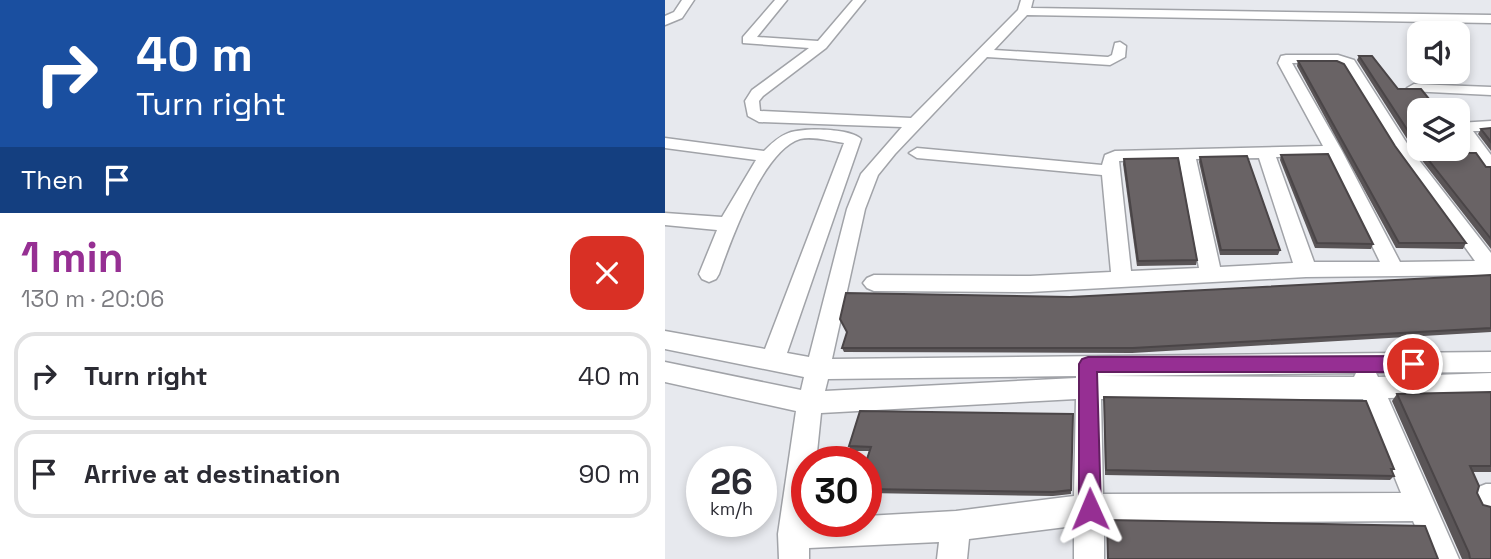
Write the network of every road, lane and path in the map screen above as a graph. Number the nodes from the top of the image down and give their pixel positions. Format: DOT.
graph roads {
  1 [pos="688,0"];
  2 [pos="781,0"];
  3 [pos="859,0"];
  4 [pos="1193,0"];
  5 [pos="1327,0"];
  6 [pos="1026,6"];
  7 [pos="1448,9"];
  8 [pos="1197,15"];
  9 [pos="1339,16"];
  10 [pos="1458,18"];
  11 [pos="1491,19"];
  12 [pos="665,21"];
  13 [pos="821,45"];
  14 [pos="1120,46"];
  15 [pos="985,53"];
  16 [pos="1414,88"];
  17 [pos="1491,91"];
  18 [pos="917,123"];
  19 [pos="1491,126"];
  20 [pos="665,144"];
  21 [pos="1403,150"];
  22 [pos="1476,150"];
  23 [pos="1334,151"];
  24 [pos="917,153"];
  25 [pos="1266,154"];
  26 [pos="767,156"];
  27 [pos="1188,156"];
  28 [pos="1491,166"];
  29 [pos="1110,171"];
  30 [pos="665,219"];
  31 [pos="727,225"];
  32 [pos="1393,268"];
  33 [pos="1491,268"];
  34 [pos="1306,270"];
  35 [pos="709,274"];
  36 [pos="1210,275"];
  37 [pos="1122,279"];
  38 [pos="874,283"];
  39 [pos="665,340"];
  40 [pos="773,361"];
  41 [pos="1491,362"];
  42 [pos="817,369"];
  43 [pos="665,372"];
  44 [pos="1088,376"];
  45 [pos="1366,377"];
  46 [pos="1491,384"];
  47 [pos="810,403"];
  48 [pos="1422,507"];
  49 [pos="1090,509"];
  50 [pos="956,526"];
  51 [pos="793,547"];
  52 [pos="952,559"];
  53 [pos="1089,559"];
  54 [pos="1444,559"];
  1 -- 12 [label="street"];
  2 -- 13 [label="street"];
  3 -- 13 [label="street"];
  4 -- 8 [label="street"];
  5 -- 9 [label="street"];
  6 -- 8 [label="street"];
  6 -- 15 [label="street"];
  7 -- 10 [label="street"];
  8 -- 9 [label="street"];
  9 -- 10 [label="street"];
  10 -- 11 [label="street"];
  13 -- 18 [label="street"];
  14 -- 15 [label="street"];
  15 -- 18 [label="street"];
  16 -- 17 [label="street"];
  18 -- 42 [label="street"];
  19 -- 22 [label="street"];
  20 -- 26 [label="street"];
  21 -- 22 [label="street"];
  21 -- 23 [label="street"];
  21 -- 33 [label="street"];
  22 -- 28 [label="street"];
  23 -- 25 [label="street"];
  23 -- 32 [label="street"];
  24 -- 29 [label="street"];
  25 -- 27 [label="street"];
  25 -- 34 [label="street"];
  26 -- 31 [label="street"];
  26 -- 40 [label="street"];
  27 -- 29 [label="street"];
  27 -- 36 [label="street"];
  29 -- 37 [label="street"];
  30 -- 31 [label="street"];
  31 -- 35 [label="street"];
  32 -- 33 [label="street"];
  32 -- 34 [label="street"];
  34 -- 36 [label="street"];
  36 -- 37 [label="street"];
  37 -- 38 [label="street"];
  39 -- 40 [label="street"];
  40 -- 42 [label="street"];
  41 -- 45 [label="street"];
  42 -- 44 [label="street"];
  42 -- 47 [label="street"];
  43 -- 47 [label="street"];
  44 -- 45 [label="street"];
  44 -- 47 [label="street"];
  44 -- 49 [label="street"];
  45 -- 46 [label="street"];
  45 -- 48 [label="street"];
  47 -- 51 [label="street"];
  48 -- 49 [label="street"];
  48 -- 54 [label="street"];
  49 -- 50 [label="street"];
  49 -- 53 [label="street"];
  50 -- 51 [label="street"];
  50 -- 52 [label="street"];
}
